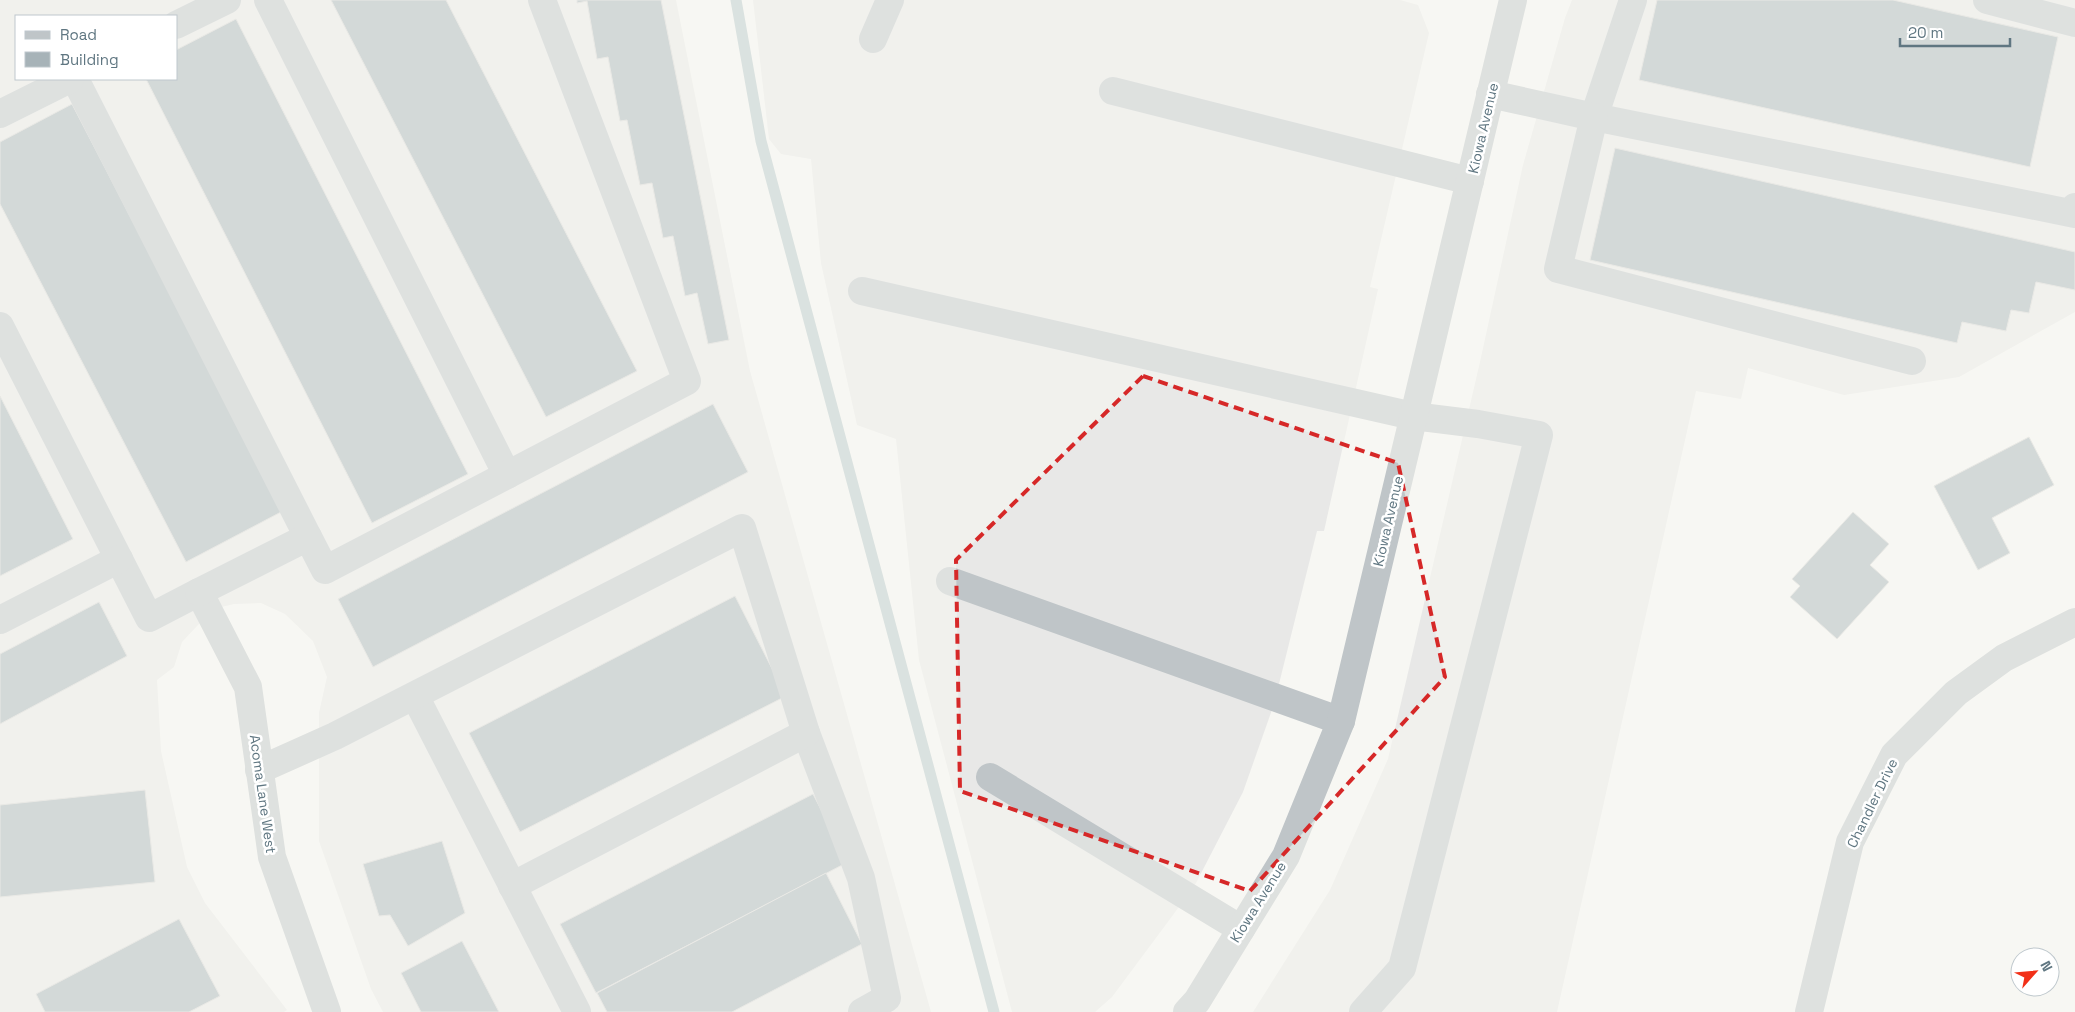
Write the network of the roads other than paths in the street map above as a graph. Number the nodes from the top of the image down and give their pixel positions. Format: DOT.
graph roads {
  1 [pos="227,0"];
  2 [pos="268,0"];
  3 [pos="542,0"];
  4 [pos="890,0"];
  5 [pos="1513,0"];
  6 [pos="1633,0"];
  7 [pos="1987,0"];
  8 [pos="2075,23"];
  9 [pos="178,25"];
  10 [pos="873,39"];
  11 [pos="68,80"];
  12 [pos="76,80"];
  13 [pos="1113,91"];
  14 [pos="1490,94"];
  15 [pos="0,114"];
  16 [pos="1594,117"];
  17 [pos="1470,181"];
  18 [pos="2075,207"];
  19 [pos="862,292"];
  20 [pos="0,326"];
  21 [pos="1912,361"];
  22 [pos="1413,416"];
  23 [pos="507,475"];
  24 [pos="308,536"];
  25 [pos="119,559"];
  26 [pos="950,581"];
  27 [pos="199,592"];
  28 [pos="0,620"];
  29 [pos="2075,622"];
  30 [pos="415,696"];
  31 [pos="1341,720"];
  32 [pos="806,733"];
  33 [pos="259,770"];
  34 [pos="990,777"];
  35 [pos="512,886"];
  36 [pos="1241,930"];
  37 [pos="327,1012"];
  38 [pos="577,1012"];
  39 [pos="862,1012"];
  40 [pos="1187,1012"];
  41 [pos="1363,1012"];
  42 [pos="1809,1012"];
  1 -- 9 [label="street"];
  2 -- 23 [label="street"];
  3 -- 23 [label="street"];
  4 -- 10 [label="street"];
  5 -- 14 [label="street, Kiowa Avenue"];
  6 -- 16 [label="street"];
  7 -- 8 [label="street"];
  11 -- 15 [label="street"];
  12 -- 24 [label="street"];
  13 -- 17 [label="street"];
  14 -- 16 [label="street"];
  14 -- 17 [label="street, Kiowa Avenue"];
  16 -- 18 [label="street"];
  16 -- 21 [label="street"];
  17 -- 22 [label="street, Kiowa Avenue"];
  19 -- 22 [label="street"];
  20 -- 25 [label="street"];
  22 -- 31 [label="street, Kiowa Avenue"];
  22 -- 41 [label="street"];
  23 -- 24 [label="street"];
  24 -- 27 [label="street"];
  25 -- 27 [label="street"];
  25 -- 28 [label="street"];
  26 -- 31 [label="street"];
  27 -- 33 [label="street, Acoma Lane West"];
  29 -- 42 [label="street, Chandler Drive"];
  30 -- 32 [label="street"];
  30 -- 33 [label="street"];
  30 -- 35 [label="street"];
  31 -- 36 [label="street, Kiowa Avenue"];
  32 -- 35 [label="street"];
  32 -- 39 [label="street"];
  33 -- 37 [label="street, Acoma Lane West"];
  34 -- 36 [label="street"];
  35 -- 38 [label="street"];
  36 -- 40 [label="street, Kiowa Avenue"];
}
